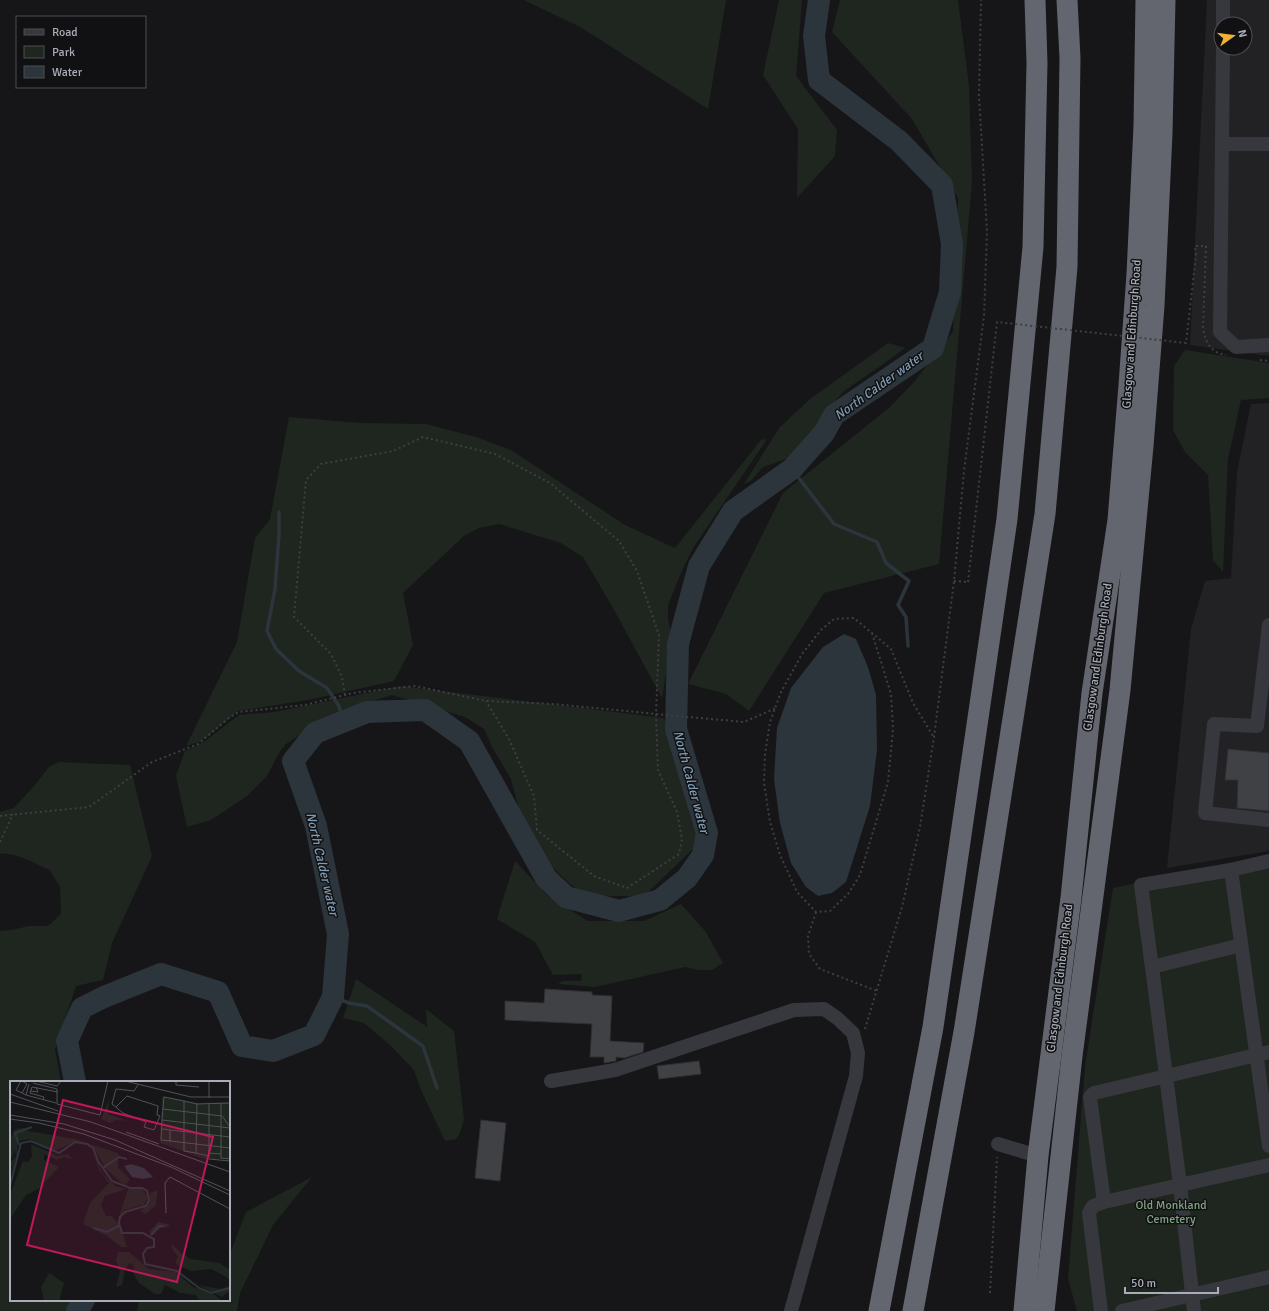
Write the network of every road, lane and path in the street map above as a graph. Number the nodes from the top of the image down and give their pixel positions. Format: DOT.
graph roads {
  1 [pos="981,0"];
  2 [pos="1035,0"];
  3 [pos="1067,0"];
  4 [pos="1146,0"];
  5 [pos="1164,0"];
  6 [pos="1168,0"];
  7 [pos="1223,0"];
  8 [pos="1223,16"];
  9 [pos="1223,56"];
  10 [pos="1162,133"];
  11 [pos="1223,144"];
  12 [pos="1269,144"];
  13 [pos="1196,255"];
  14 [pos="1269,345"];
  15 [pos="954,581"];
  16 [pos="1269,625"];
  17 [pos="872,633"];
  18 [pos="345,695"];
  19 [pos="486,701"];
  20 [pos="776,708"];
  21 [pos="656,714"];
  22 [pos="934,737"];
  23 [pos="13,814"];
  24 [pos="0,816"];
  25 [pos="1269,820"];
  26 [pos="0,842"];
  27 [pos="1269,861"];
  28 [pos="1231,870"];
  29 [pos="816,912"];
  30 [pos="1241,945"];
  31 [pos="1152,968"];
  32 [pos="877,991"];
  33 [pos="858,1053"];
  34 [pos="1263,1054"];
  35 [pos="1166,1077"];
  36 [pos="551,1081"];
  37 [pos="998,1144"];
  38 [pos="1269,1146"];
  39 [pos="1038,1156"];
  40 [pos="1269,1165"];
  41 [pos="1180,1185"];
  42 [pos="1104,1202"];
  43 [pos="1269,1277"];
  44 [pos="990,1293"];
  45 [pos="1192,1294"];
  46 [pos="1129,1310"];
  47 [pos="791,1311"];
  48 [pos="879,1311"];
  49 [pos="913,1311"];
  50 [pos="1024,1311"];
  51 [pos="1044,1311"];
  52 [pos="1101,1311"];
  53 [pos="1194,1311"];
  1 -- 15 [label="path"];
  2 -- 48 [label="highway"];
  3 -- 49 [label="highway"];
  4 -- 39 [label="highway, Glasgow and Edinburgh Road"];
  5 -- 10 [label="highway, Glasgow and Edinburgh Road"];
  6 -- 10 [label="highway"];
  7 -- 8 [label="street"];
  9 -- 11 [label="street"];
  10 -- 51 [label="highway, Glasgow and Edinburgh Road"];
  11 -- 12 [label="street"];
  11 -- 14 [label="street"];
  13 -- 15 [label="path, bridge"];
  15 -- 22 [label="path"];
  16 -- 25 [label="street"];
  17 -- 20 [label="path"];
  17 -- 22 [label="path"];
  17 -- 29 [label="path"];
  18 -- 19 [label="path"];
  18 -- 21 [label="path"];
  18 -- 23 [label="path"];
  19 -- 21 [label="path"];
  19 -- 21 [label="path"];
  20 -- 21 [label="path"];
  20 -- 29 [label="path"];
  22 -- 32 [label="path"];
  23 -- 24 [label="path"];
  23 -- 26 [label="path"];
  27 -- 28 [label="street"];
  28 -- 30 [label="street"];
  28 -- 31 [label="street"];
  29 -- 32 [label="path"];
  30 -- 31 [label="street"];
  30 -- 34 [label="street"];
  31 -- 35 [label="street"];
  32 -- 33 [label="path"];
  33 -- 36 [label="street"];
  33 -- 47 [label="street"];
  34 -- 35 [label="street"];
  34 -- 38 [label="street"];
  35 -- 41 [label="street"];
  35 -- 42 [label="street"];
  37 -- 39 [label="street"];
  37 -- 44 [label="path"];
  39 -- 50 [label="highway, Glasgow and Edinburgh Road"];
  40 -- 41 [label="street"];
  41 -- 42 [label="street"];
  41 -- 45 [label="street"];
  42 -- 52 [label="street"];
  43 -- 45 [label="street"];
  45 -- 46 [label="street"];
  45 -- 53 [label="street"];
}
